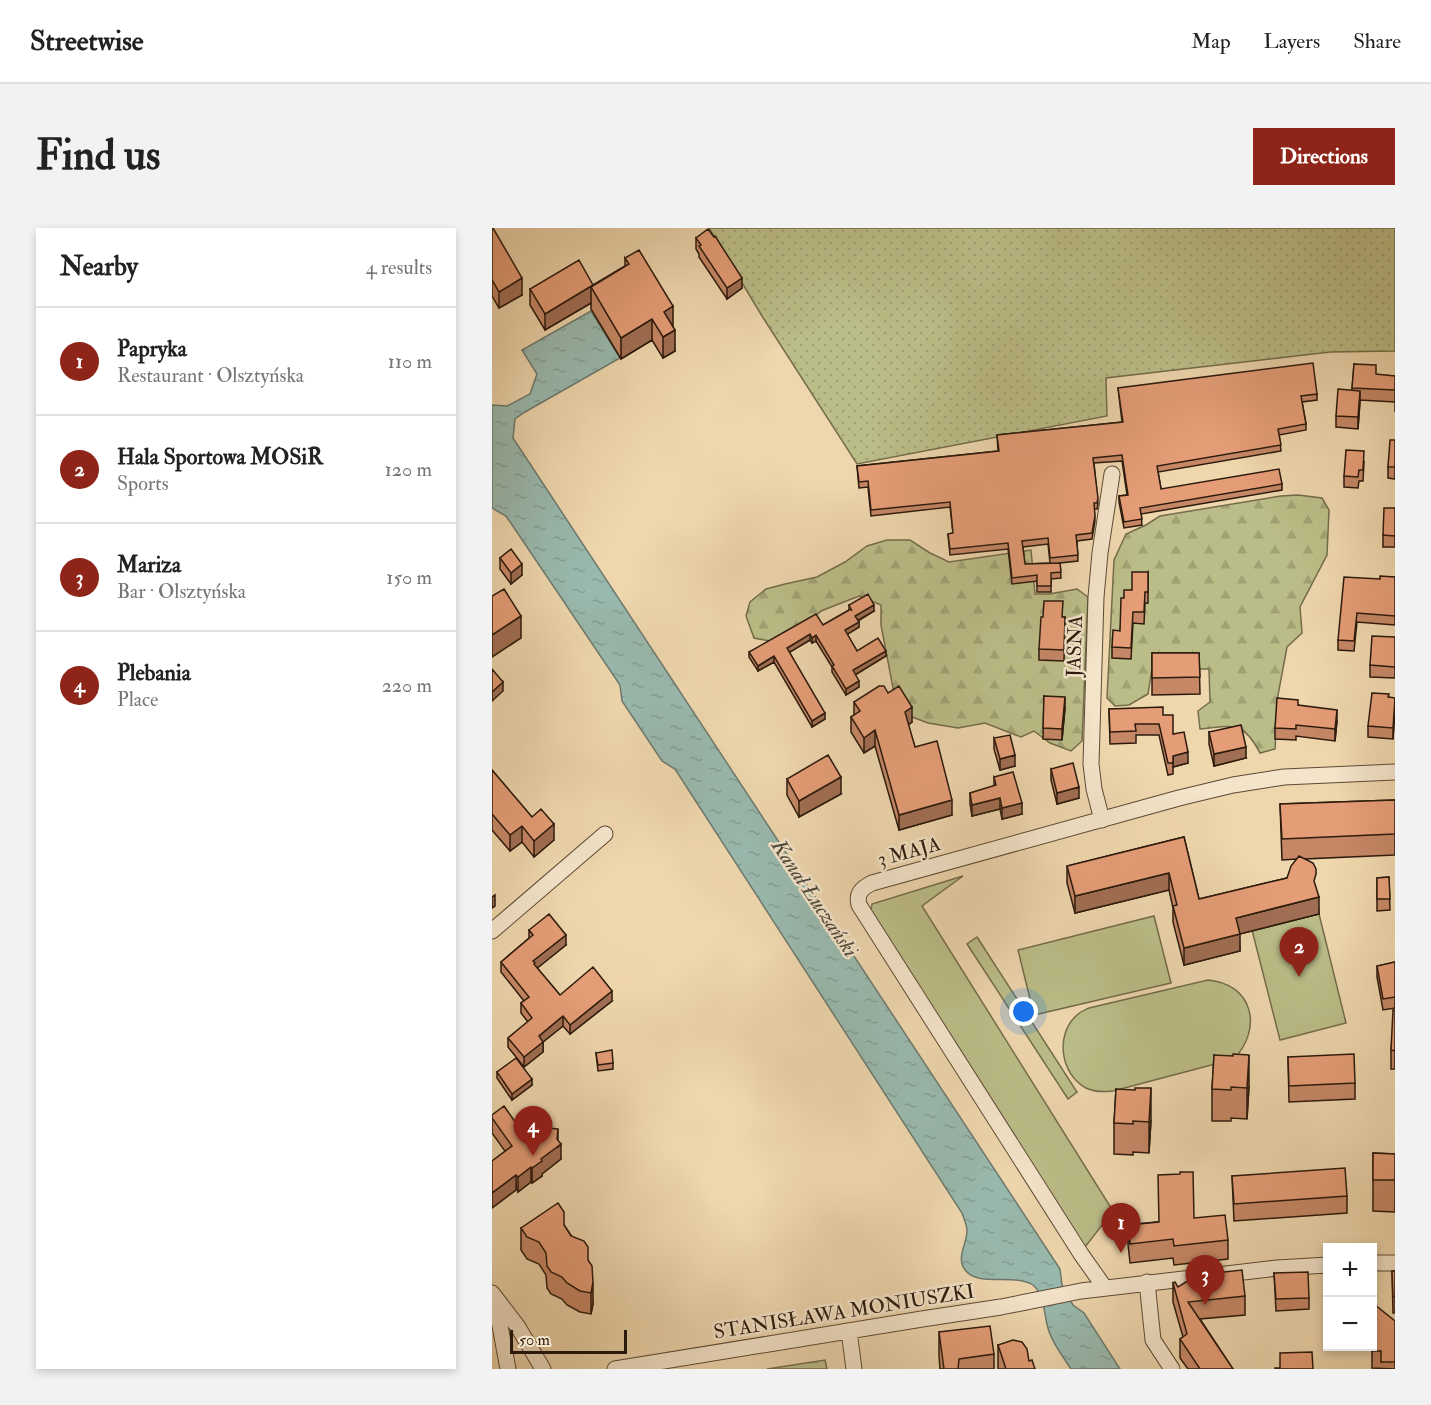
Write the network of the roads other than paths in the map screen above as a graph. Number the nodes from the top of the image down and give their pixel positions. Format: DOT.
graph roads {
  1 [pos="1112,474"];
  2 [pos="1395,772"];
  3 [pos="1102,820"];
  4 [pos="606,834"];
  5 [pos="492,931"];
  6 [pos="1377,1263"];
  7 [pos="1395,1263"];
  8 [pos="1323,1265"];
  9 [pos="1147,1282"];
  10 [pos="1105,1288"];
  11 [pos="495,1297"];
  12 [pos="849,1331"];
  13 [pos="508,1369"];
  14 [pos="543,1369"];
  15 [pos="615,1369"];
  16 [pos="854,1369"];
  17 [pos="1172,1369"];
  1 -- 3 [label="street, JASNA"];
  2 -- 3 [label="street, 3 MAJA"];
  3 -- 10 [label="street, 3 MAJA"];
  4 -- 5 [label="street"];
  6 -- 7 [label="street"];
  8 -- 9 [label="street, STANISŁAWA MONIUSZKI"];
  9 -- 10 [label="street, STANISŁAWA MONIUSZKI"];
  9 -- 17 [label="street"];
  10 -- 12 [label="street, STANISŁAWA MONIUSZKI"];
  11 -- 13 [label="street"];
  11 -- 14 [label="street"];
  12 -- 15 [label="street, STANISŁAWA MONIUSZKI"];
  12 -- 16 [label="street"];
}
